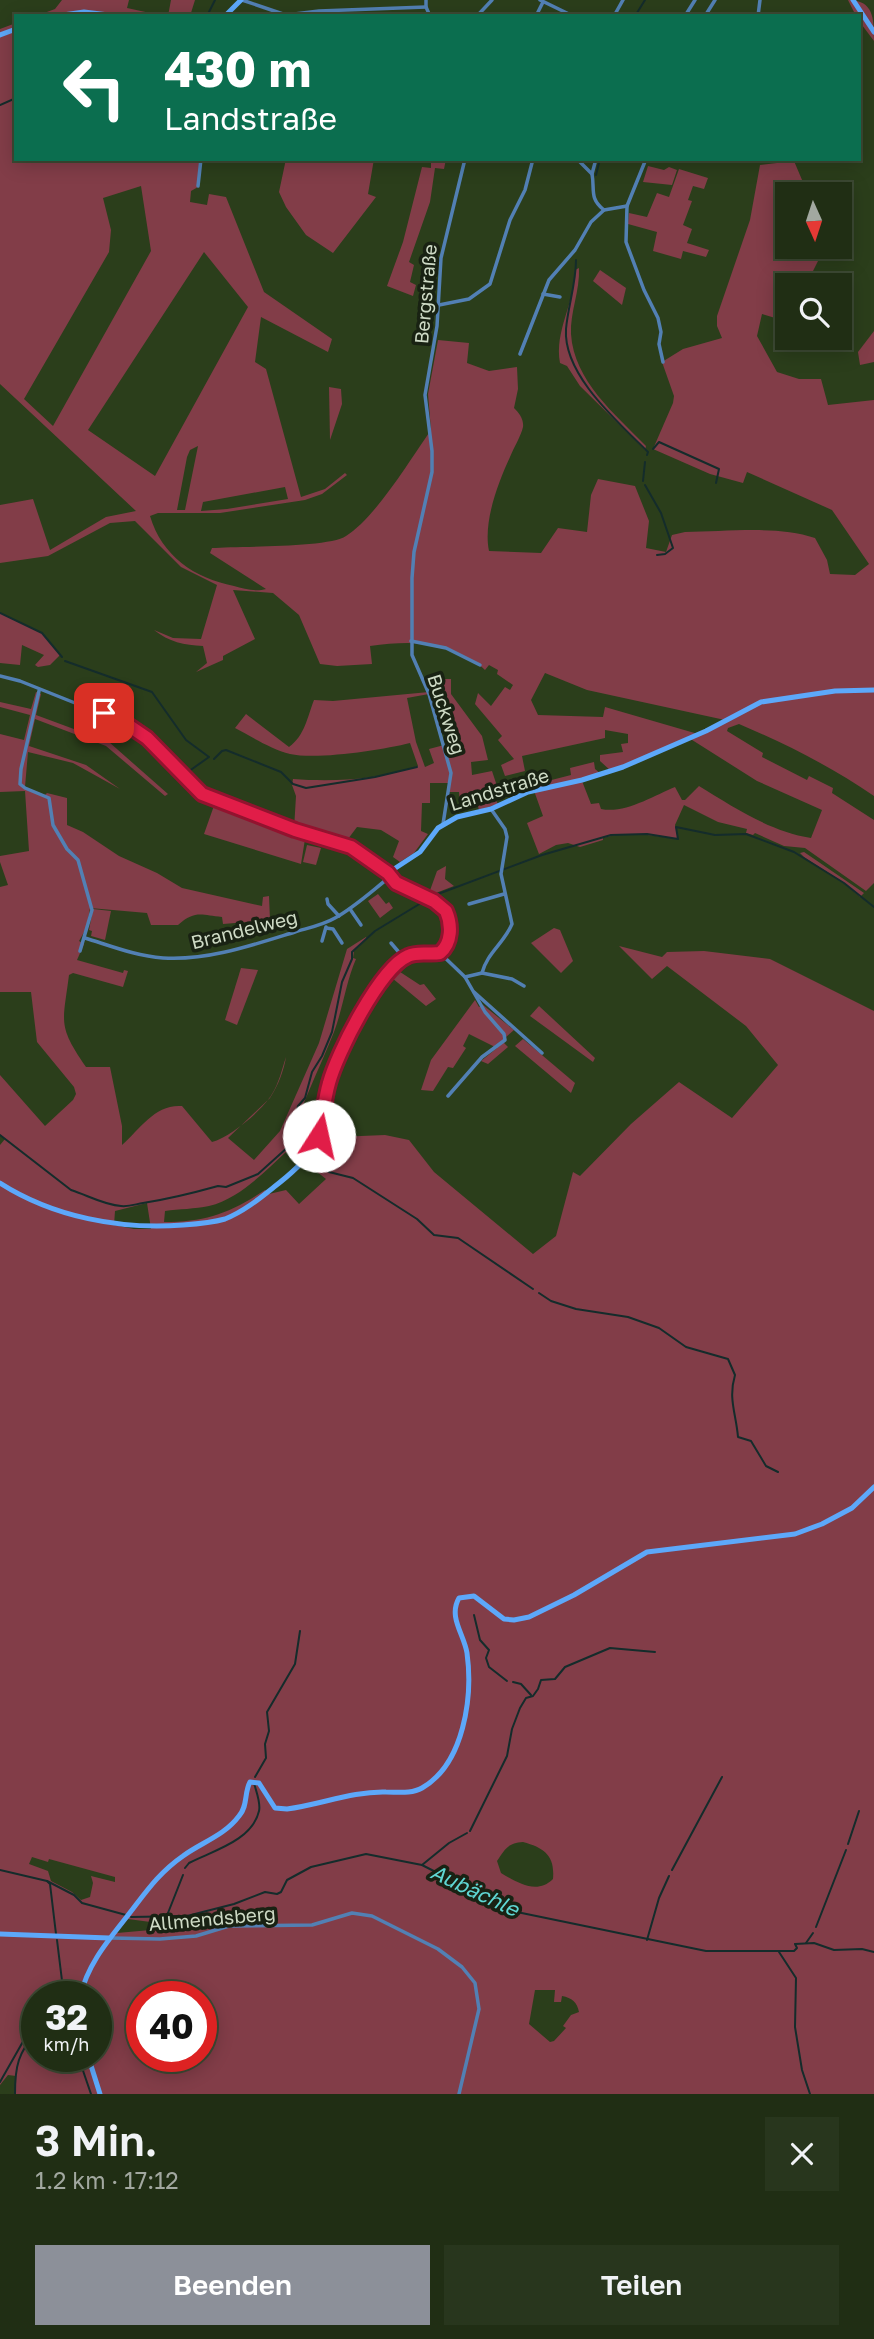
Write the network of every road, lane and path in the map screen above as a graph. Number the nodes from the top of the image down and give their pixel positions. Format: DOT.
graph roads {
  1 [pos="241,0"];
  2 [pos="426,0"];
  3 [pos="492,0"];
  4 [pos="542,0"];
  5 [pos="853,0"];
  6 [pos="426,7"];
  7 [pos="66,14"];
  8 [pos="97,14"];
  9 [pos="227,14"];
  10 [pos="283,14"];
  11 [pos="294,14"];
  12 [pos="429,14"];
  13 [pos="479,14"];
  14 [pos="569,14"];
  15 [pos="874,32"];
  16 [pos="201,161"];
  17 [pos="465,161"];
  18 [pos="532,161"];
  19 [pos="579,161"];
  20 [pos="595,161"];
  21 [pos="645,161"];
  22 [pos="592,174"];
  23 [pos="198,186"];
  24 [pos="627,206"];
  25 [pos="604,210"];
  26 [pos="543,294"];
  27 [pos="561,297"];
  28 [pos="439,305"];
  29 [pos="520,354"];
  30 [pos="663,362"];
  31 [pos="411,641"];
  32 [pos="480,665"];
  33 [pos="0,676"];
  34 [pos="874,690"];
  35 [pos="39,691"];
  36 [pos="491,809"];
  37 [pos="443,824"];
  38 [pos="391,876"];
  39 [pos="504,894"];
  40 [pos="327,899"];
  41 [pos="469,904"];
  42 [pos="349,909"];
  43 [pos="339,916"];
  44 [pos="328,922"];
  45 [pos="361,925"];
  46 [pos="326,928"];
  47 [pos="85,938"];
  48 [pos="322,942"];
  49 [pos="342,943"];
  50 [pos="391,943"];
  51 [pos="80,951"];
  52 [pos="440,953"];
  53 [pos="404,958"];
  54 [pos="482,972"];
  55 [pos="465,977"];
  56 [pos="524,986"];
  57 [pos="473,992"];
  58 [pos="542,1053"];
  59 [pos="448,1097"];
  60 [pos="0,1183"];
  61 [pos="874,1487"];
  62 [pos="0,1934"];
  63 [pos="109,1938"];
  64 [pos="85,1981"];
  65 [pos="93,2072"];
  66 [pos="100,2094"];
  67 [pos="459,2094"];
  1 -- 9 [label="street"];
  1 -- 10 [label="street"];
  2 -- 6 [label="street"];
  3 -- 13 [label="street"];
  4 -- 14 [label="street"];
  5 -- 15 [label="street"];
  6 -- 11 [label="street"];
  6 -- 12 [label="street"];
  7 -- 8 [label="street"];
  16 -- 23 [label="street"];
  17 -- 28 [label="street, Bergstraße"];
  18 -- 28 [label="street"];
  19 -- 22 [label="street"];
  20 -- 22 [label="street"];
  21 -- 24 [label="street"];
  22 -- 25 [label="street"];
  24 -- 25 [label="street"];
  24 -- 30 [label="street"];
  25 -- 26 [label="street"];
  26 -- 27 [label="street"];
  26 -- 29 [label="street"];
  28 -- 31 [label="street, Bergstraße"];
  31 -- 32 [label="street, Buckweg"];
  31 -- 37 [label="street, Buckweg"];
  33 -- 35 [label="street"];
  34 -- 36 [label="street, Landstraße"];
  35 -- 38 [label="street"];
  35 -- 47 [label="street"];
  36 -- 37 [label="street, Landstraße"];
  36 -- 39 [label="street"];
  37 -- 38 [label="street, Landstraße"];
  38 -- 42 [label="street, Brandelweg"];
  38 -- 52 [label="street"];
  39 -- 41 [label="street"];
  39 -- 54 [label="street"];
  40 -- 43 [label="street"];
  42 -- 43 [label="street, Brandelweg"];
  42 -- 45 [label="street"];
  43 -- 44 [label="street, Brandelweg"];
  44 -- 46 [label="street, Brandelweg"];
  44 -- 47 [label="street, Brandelweg"];
  46 -- 48 [label="street, Brandelweg"];
  46 -- 49 [label="street, Brandelweg"];
  47 -- 51 [label="street"];
  50 -- 53 [label="street"];
  52 -- 53 [label="street"];
  52 -- 55 [label="street"];
  53 -- 60 [label="street"];
  54 -- 55 [label="street"];
  54 -- 56 [label="street"];
  55 -- 57 [label="street"];
  57 -- 58 [label="street"];
  57 -- 59 [label="street"];
  61 -- 63 [label="street"];
  62 -- 63 [label="street"];
  63 -- 64 [label="street"];
  63 -- 67 [label="street, Allmendsberg"];
  65 -- 66 [label="street"];
}
